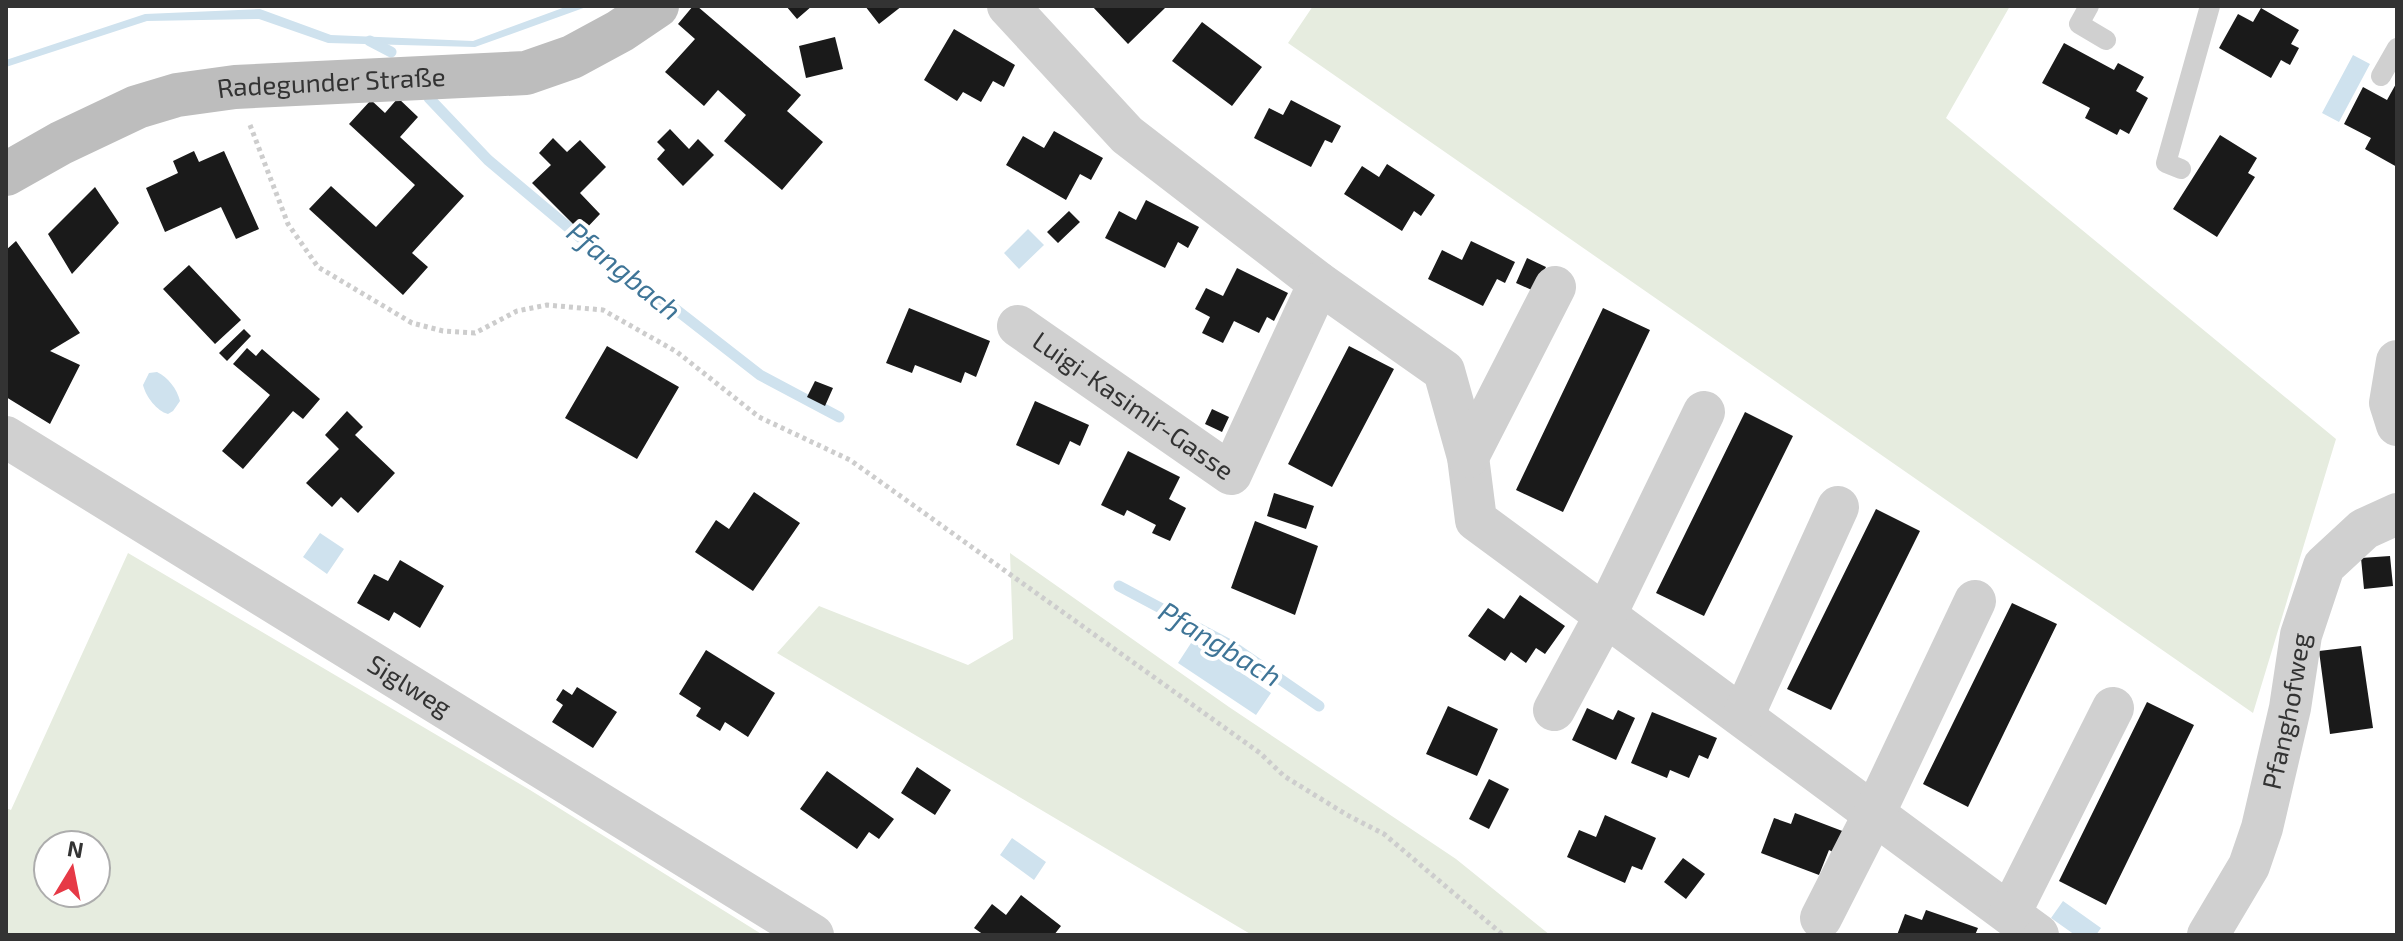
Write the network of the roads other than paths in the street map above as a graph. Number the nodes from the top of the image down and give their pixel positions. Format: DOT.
graph roads {
  1 [pos="657,6"];
  2 [pos="1008,6"];
  3 [pos="2089,6"];
  4 [pos="2210,6"];
  5 [pos="2106,40"];
  6 [pos="2397,48"];
  7 [pos="2381,76"];
  8 [pos="2181,169"];
  9 [pos="6,173"];
  10 [pos="1319,283"];
  11 [pos="1555,287"];
  12 [pos="1018,326"];
  13 [pos="2397,361"];
  14 [pos="1704,412"];
  15 [pos="2397,425"];
  16 [pos="6,437"];
  17 [pos="1468,457"];
  18 [pos="1838,507"];
  19 [pos="2397,514"];
  20 [pos="1975,601"];
  21 [pos="1606,614"];
  22 [pos="2113,708"];
  23 [pos="1554,710"];
  24 [pos="1743,716"];
  25 [pos="1874,814"];
  26 [pos="1821,918"];
  27 [pos="2024,924"];
  28 [pos="813,935"];
  29 [pos="2208,935"];
  1 -- 9 [label="main road, Radegunder Straße"];
  2 -- 10 [label="street"];
  3 -- 5 [label="lane"];
  4 -- 8 [label="lane"];
  6 -- 7 [label="lane"];
  10 -- 12 [label="street, Luigi-Kasimir-Gasse"];
  10 -- 17 [label="street"];
  11 -- 17 [label="street"];
  13 -- 15 [label="street"];
  14 -- 21 [label="street"];
  16 -- 28 [label="street, Siglweg"];
  17 -- 21 [label="street"];
  18 -- 24 [label="street"];
  19 -- 29 [label="street, Pfanghofweg"];
  20 -- 25 [label="street"];
  21 -- 23 [label="street"];
  21 -- 24 [label="street"];
  22 -- 27 [label="street"];
  24 -- 25 [label="street"];
  25 -- 26 [label="street"];
  25 -- 27 [label="street"];
}
